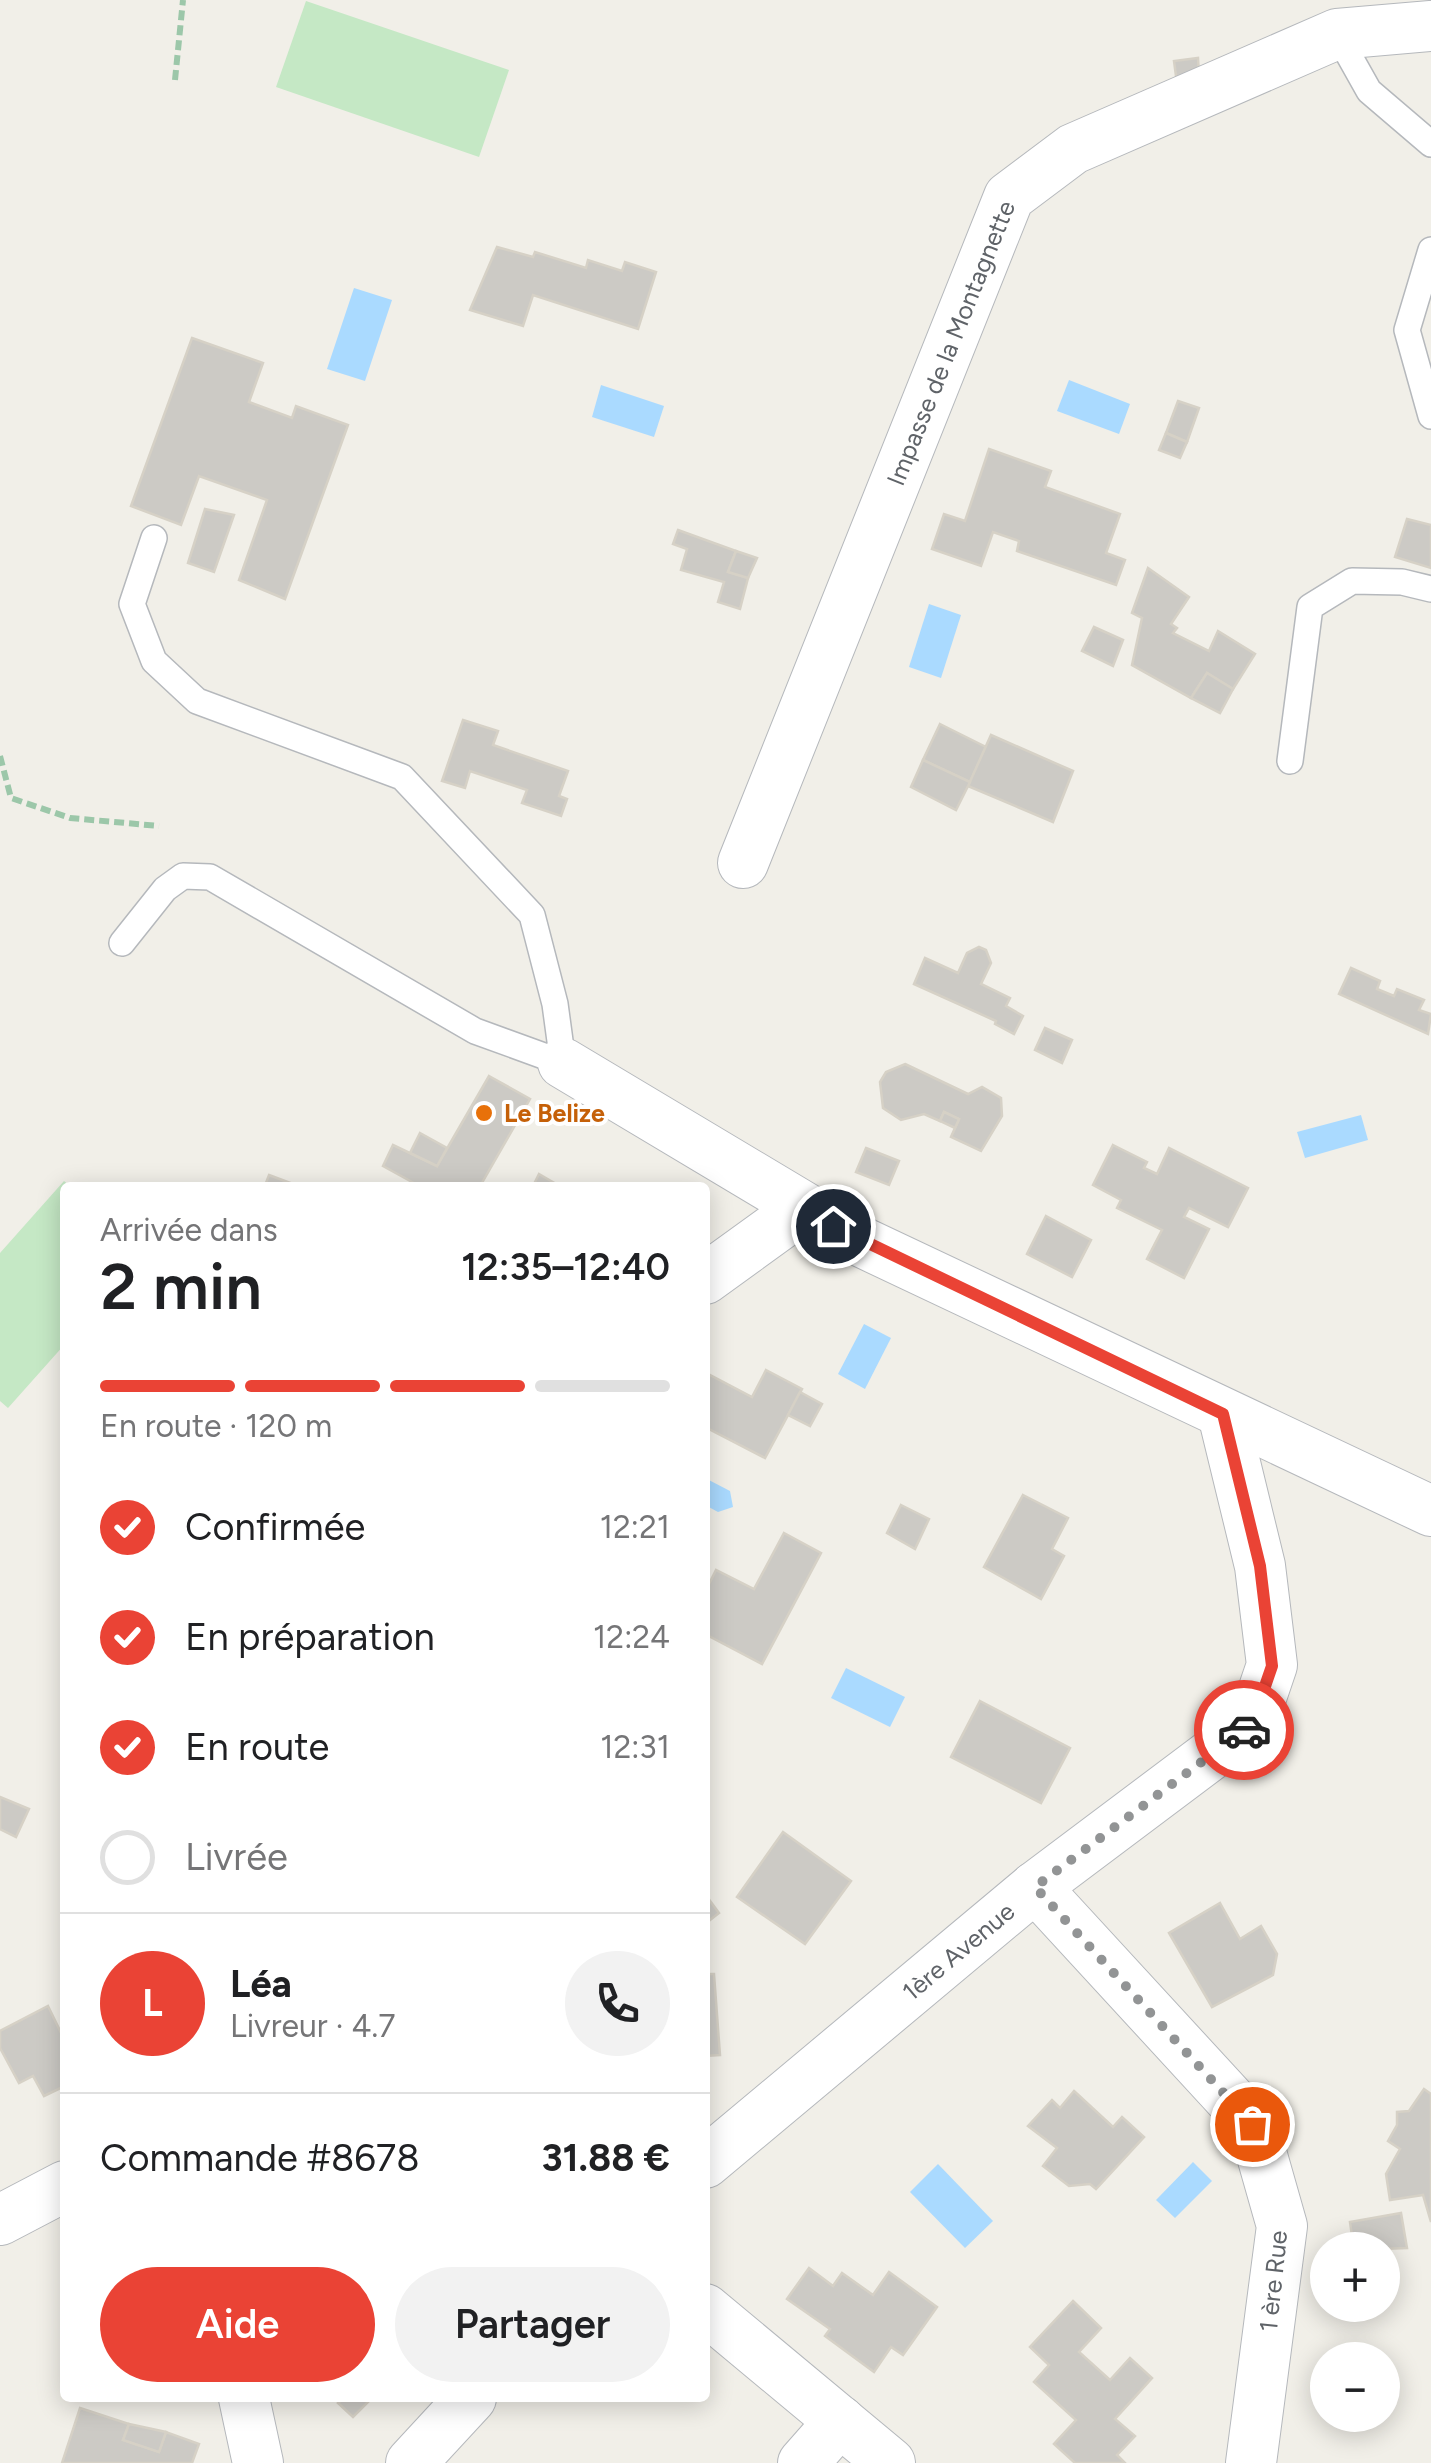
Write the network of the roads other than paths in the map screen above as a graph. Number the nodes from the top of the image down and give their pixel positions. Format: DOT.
graph roads {
  1 [pos="1431,26"];
  2 [pos="1337,34"];
  3 [pos="1431,144"];
  4 [pos="1431,250"];
  5 [pos="1431,416"];
  6 [pos="154,538"];
  7 [pos="1431,588"];
  8 [pos="1290,760"];
  9 [pos="743,863"];
  10 [pos="122,943"];
  11 [pos="563,1063"];
  12 [pos="803,1208"];
  13 [pos="710,1276"];
  14 [pos="1223,1414"];
  15 [pos="1431,1512"];
  16 [pos="1035,1887"];
  17 [pos="710,2159"];
  18 [pos="60,2189"];
  19 [pos="0,2220"];
  20 [pos="710,2313"];
  21 [pos="245,2402"];
  22 [pos="467,2402"];
  23 [pos="840,2421"];
  24 [pos="258,2463"];
  25 [pos="411,2463"];
  26 [pos="803,2463"];
  27 [pos="890,2463"];
  28 [pos="1251,2463"];
  1 -- 2 [label="street, Impasse de la Montagnette"];
  2 -- 3 [label="lane"];
  2 -- 9 [label="street, Impasse de la Montagnette"];
  4 -- 5 [label="lane"];
  6 -- 11 [label="lane"];
  7 -- 8 [label="lane"];
  10 -- 11 [label="lane"];
  11 -- 12 [label="street"];
  12 -- 13 [label="street"];
  12 -- 14 [label="street"];
  14 -- 15 [label="street"];
  14 -- 16 [label="street, 1ère Avenue"];
  16 -- 17 [label="street, 1ère Avenue"];
  16 -- 28 [label="street, 1 ère Rue"];
  18 -- 19 [label="street"];
  20 -- 23 [label="street"];
  21 -- 24 [label="street"];
  22 -- 25 [label="street"];
  23 -- 26 [label="street"];
  23 -- 27 [label="street"];
}
